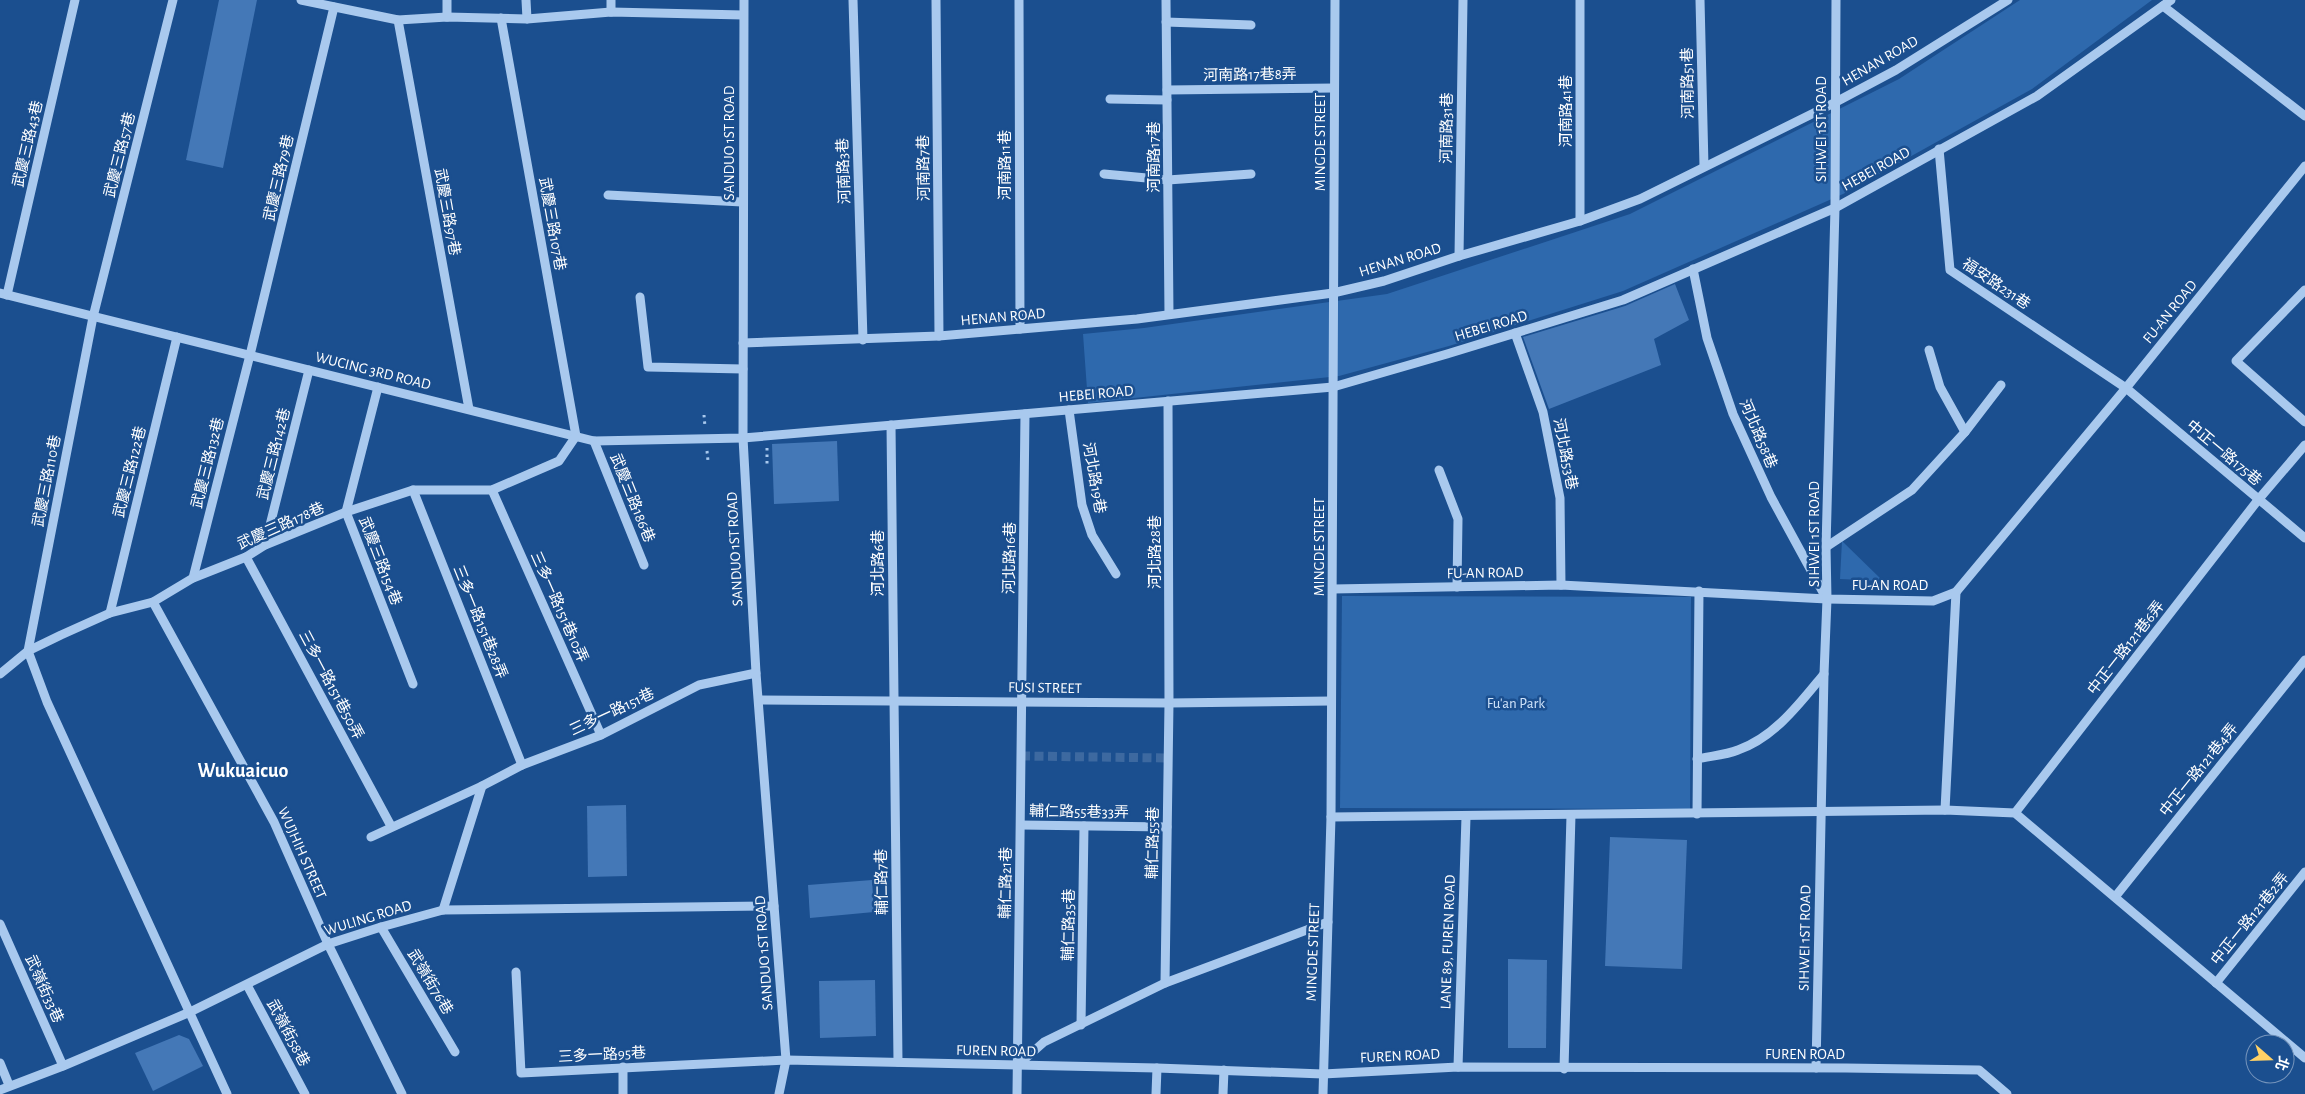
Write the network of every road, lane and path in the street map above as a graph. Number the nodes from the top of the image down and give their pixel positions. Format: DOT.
graph roads {
  1 [pos="75,0"];
  2 [pos="173,0"];
  3 [pos="305,0"];
  4 [pos="447,0"];
  5 [pos="526,0"];
  6 [pos="611,0"];
  7 [pos="744,0"];
  8 [pos="853,0"];
  9 [pos="936,0"];
  10 [pos="1019,0"];
  11 [pos="1166,0"];
  12 [pos="1334,0"];
  13 [pos="1463,0"];
  14 [pos="1580,0"];
  15 [pos="1700,0"];
  16 [pos="1836,0"];
  17 [pos="2008,0"];
  18 [pos="2171,0"];
  19 [pos="2163,6"];
  20 [pos="334,7"];
  21 [pos="611,12"];
  22 [pos="743,15"];
  23 [pos="447,17"];
  24 [pos="501,18"];
  25 [pos="527,19"];
  26 [pos="398,20"];
  27 [pos="1166,22"];
  28 [pos="1251,25"];
  29 [pos="1334,88"];
  30 [pos="1167,95"];
  31 [pos="1110,99"];
  32 [pos="1834,103"];
  33 [pos="2305,116"];
  34 [pos="1939,150"];
  35 [pos="1704,166"];
  36 [pos="2305,166"];
  37 [pos="1104,174"];
  38 [pos="1251,174"];
  39 [pos="1168,180"];
  40 [pos="608,195"];
  41 [pos="742,202"];
  42 [pos="1835,208"];
  43 [pos="1580,221"];
  44 [pos="1459,256"];
  45 [pos="1693,269"];
  46 [pos="2305,290"];
  47 [pos="1333,293"];
  48 [pos="4,294"];
  49 [pos="640,298"];
  50 [pos="1169,314"];
  51 [pos="93,317"];
  52 [pos="1020,330"];
  53 [pos="1515,333"];
  54 [pos="939,336"];
  55 [pos="177,337"];
  56 [pos="863,340"];
  57 [pos="743,343"];
  58 [pos="1929,350"];
  59 [pos="250,355"];
  60 [pos="743,369"];
  61 [pos="309,370"];
  62 [pos="2001,385"];
  63 [pos="378,387"];
  64 [pos="1333,387"];
  65 [pos="2126,388"];
  66 [pos="1168,401"];
  67 [pos="469,410"];
  68 [pos="1069,410"];
  69 [pos="1025,414"];
  70 [pos="2305,422"];
  71 [pos="891,425"];
  72 [pos="1965,432"];
  73 [pos="576,436"];
  74 [pos="743,438"];
  75 [pos="594,441"];
  76 [pos="2305,445"];
  77 [pos="1439,470"];
  78 [pos="413,490"];
  79 [pos="492,490"];
  80 [pos="2258,500"];
  81 [pos="346,512"];
  82 [pos="2305,538"];
  83 [pos="265,545"];
  84 [pos="1826,547"];
  85 [pos="246,557"];
  86 [pos="644,565"];
  87 [pos="1116,574"];
  88 [pos="193,578"];
  89 [pos="1561,585"];
  90 [pos="1458,587"];
  91 [pos="1333,589"];
  92 [pos="1699,591"];
  93 [pos="1956,592"];
  94 [pos="1827,599"];
  95 [pos="153,602"];
  96 [pos="110,613"];
  97 [pos="28,651"];
  98 [pos="2305,660"];
  99 [pos="756,673"];
  100 [pos="0,674"];
  101 [pos="1824,674"];
  102 [pos="412,684"];
  103 [pos="759,700"];
  104 [pos="1331,700"];
  105 [pos="893,701"];
  106 [pos="1022,702"];
  107 [pos="1168,703"];
  108 [pos="601,735"];
  109 [pos="1697,759"];
  110 [pos="522,765"];
  111 [pos="482,786"];
  112 [pos="1944,810"];
  113 [pos="1822,812"];
  114 [pos="2015,813"];
  115 [pos="1697,814"];
  116 [pos="1571,815"];
  117 [pos="1331,817"];
  118 [pos="1466,817"];
  119 [pos="1021,825"];
  120 [pos="391,826"];
  121 [pos="1084,826"];
  122 [pos="1167,826"];
  123 [pos="371,837"];
  124 [pos="2305,872"];
  125 [pos="2115,897"];
  126 [pos="774,906"];
  127 [pos="443,910"];
  128 [pos="1328,922"];
  129 [pos="0,924"];
  130 [pos="381,926"];
  131 [pos="328,944"];
  132 [pos="516,972"];
  133 [pos="2216,982"];
  134 [pos="1165,983"];
  135 [pos="247,985"];
  136 [pos="190,1012"];
  137 [pos="1081,1025"];
  138 [pos="455,1052"];
  139 [pos="2305,1058"];
  140 [pos="786,1060"];
  141 [pos="898,1062"];
  142 [pos="0,1063"];
  143 [pos="1018,1065"];
  144 [pos="63,1066"];
  145 [pos="623,1067"];
  146 [pos="1458,1067"];
  147 [pos="1157,1068"];
  148 [pos="1816,1068"];
  149 [pos="1564,1069"];
  150 [pos="1224,1070"];
  151 [pos="1323,1074"];
  152 [pos="9,1085"];
  153 [pos="0,1090"];
  154 [pos="227,1094"];
  155 [pos="306,1094"];
  156 [pos="402,1094"];
  157 [pos="623,1094"];
  158 [pos="779,1094"];
  159 [pos="1017,1094"];
  160 [pos="1156,1094"];
  161 [pos="1223,1094"];
  162 [pos="1323,1094"];
  163 [pos="2007,1094"];
  1 -- 48 [label="street, 武慶三路43巷"];
  2 -- 51 [label="street, 武慶三路57巷"];
  3 -- 20 [label="street"];
  4 -- 23 [label="street"];
  5 -- 25 [label="street"];
  6 -- 21 [label="street"];
  7 -- 22 [label="street, SANDUO 1ST ROAD"];
  8 -- 56 [label="street, 河南路3巷"];
  9 -- 54 [label="street, 河南路7巷"];
  10 -- 52 [label="street, 河南路11巷"];
  11 -- 27 [label="street, 河南路17巷"];
  12 -- 29 [label="street, MINGDE STREET"];
  13 -- 44 [label="street, 河南路31巷"];
  14 -- 43 [label="street, 河南路41巷"];
  15 -- 35 [label="street, 河南路51巷"];
  16 -- 32 [label="street, SIHWEI 1ST ROAD"];
  17 -- 32 [label="street, HENAN ROAD"];
  18 -- 19 [label="street, HEBEI ROAD"];
  19 -- 33 [label="street"];
  19 -- 34 [label="street, HEBEI ROAD"];
  20 -- 26 [label="street"];
  20 -- 59 [label="street, 武慶三路79巷"];
  21 -- 22 [label="street"];
  21 -- 25 [label="street"];
  22 -- 41 [label="street, SANDUO 1ST ROAD"];
  23 -- 24 [label="street"];
  23 -- 26 [label="street"];
  24 -- 25 [label="street"];
  24 -- 73 [label="street, 武慶三路107巷"];
  26 -- 67 [label="street, 武慶三路97巷"];
  27 -- 28 [label="street"];
  27 -- 30 [label="street, 河南路17巷"];
  29 -- 30 [label="street, 河南路17巷8弄"];
  29 -- 47 [label="street, MINGDE STREET"];
  30 -- 31 [label="street, 河南路17巷8弄"];
  30 -- 39 [label="street, 河南路17巷"];
  32 -- 35 [label="street, HENAN ROAD"];
  32 -- 42 [label="street, SIHWEI 1ST ROAD"];
  34 -- 42 [label="street, HEBEI ROAD"];
  34 -- 65 [label="street, 福安路231巷"];
  35 -- 43 [label="street, HENAN ROAD"];
  36 -- 65 [label="street, FU-AN ROAD"];
  37 -- 39 [label="street"];
  38 -- 39 [label="street"];
  39 -- 50 [label="street, 河南路17巷"];
  40 -- 41 [label="street"];
  41 -- 57 [label="street, SANDUO 1ST ROAD"];
  42 -- 45 [label="street, HEBEI ROAD"];
  42 -- 84 [label="street, SIHWEI 1ST ROAD"];
  43 -- 44 [label="street, HENAN ROAD"];
  44 -- 47 [label="street, HENAN ROAD"];
  45 -- 53 [label="street, HEBEI ROAD"];
  45 -- 94 [label="street, 河北路58巷"];
  46 -- 70 [label="street"];
  47 -- 50 [label="street, HENAN ROAD"];
  47 -- 64 [label="street, MINGDE STREET"];
  48 -- 51 [label="street, WUCING 3RD ROAD"];
  49 -- 60 [label="street"];
  50 -- 52 [label="street, HENAN ROAD"];
  51 -- 55 [label="street, WUCING 3RD ROAD"];
  51 -- 97 [label="street, 武慶三路110巷"];
  52 -- 54 [label="street, HENAN ROAD"];
  53 -- 64 [label="street, HEBEI ROAD"];
  53 -- 89 [label="street, 河北路53巷"];
  54 -- 56 [label="street, HENAN ROAD"];
  55 -- 59 [label="street, WUCING 3RD ROAD"];
  55 -- 96 [label="street, 武慶三路122巷"];
  56 -- 57 [label="street, HENAN ROAD"];
  57 -- 60 [label="street, SANDUO 1ST ROAD"];
  58 -- 72 [label="street"];
  59 -- 61 [label="street, WUCING 3RD ROAD"];
  59 -- 88 [label="street, 武慶三路132巷"];
  60 -- 74 [label="street, SANDUO 1ST ROAD"];
  61 -- 63 [label="street, WUCING 3RD ROAD"];
  61 -- 83 [label="street, 武慶三路142巷"];
  62 -- 72 [label="street"];
  63 -- 67 [label="street, WUCING 3RD ROAD"];
  63 -- 81 [label="street, 武慶三路154巷"];
  64 -- 66 [label="street, HEBEI ROAD"];
  64 -- 91 [label="street, MINGDE STREET"];
  65 -- 80 [label="street, 中正一路175巷"];
  65 -- 93 [label="street, FU-AN ROAD"];
  66 -- 68 [label="street, HEBEI ROAD"];
  66 -- 107 [label="street, 河北路28巷"];
  67 -- 73 [label="street, WUCING 3RD ROAD"];
  68 -- 69 [label="street, HEBEI ROAD"];
  68 -- 87 [label="street, 河北路19巷"];
  69 -- 71 [label="street, HEBEI ROAD"];
  69 -- 106 [label="street, 河北路16巷"];
  71 -- 74 [label="street, HEBEI ROAD"];
  71 -- 105 [label="street, 河北路6巷"];
  72 -- 84 [label="street"];
  73 -- 75 [label="street, WUCING 3RD ROAD"];
  73 -- 79 [label="street, 武慶三路178巷"];
  74 -- 75 [label="street, WUCING 3RD ROAD"];
  74 -- 99 [label="street, SANDUO 1ST ROAD"];
  75 -- 86 [label="street, 武慶三路186巷"];
  76 -- 80 [label="street, 中正一路121巷6弄"];
  77 -- 90 [label="street"];
  78 -- 79 [label="street, 武慶三路178巷"];
  78 -- 81 [label="street, 武慶三路178巷"];
  78 -- 110 [label="street, 三多一路151巷28弄"];
  79 -- 108 [label="street, 三多一路151巷10弄"];
  80 -- 82 [label="street, 中正一路175巷"];
  80 -- 114 [label="street, 中正一路121巷6弄"];
  81 -- 83 [label="street, 武慶三路178巷"];
  81 -- 102 [label="street, 武慶三路154巷"];
  83 -- 85 [label="street, 武慶三路178巷"];
  84 -- 94 [label="street, SIHWEI 1ST ROAD"];
  85 -- 88 [label="street, 武慶三路178巷"];
  85 -- 120 [label="street, 三多一路151巷50弄"];
  88 -- 95 [label="street, 武慶三路178巷"];
  89 -- 90 [label="street, FU-AN ROAD"];
  89 -- 92 [label="street, FU-AN ROAD"];
  90 -- 91 [label="street, FU-AN ROAD"];
  91 -- 104 [label="street, MINGDE STREET"];
  92 -- 94 [label="street, FU-AN ROAD"];
  92 -- 109 [label="street"];
  93 -- 94 [label="street, FU-AN ROAD"];
  93 -- 112 [label="street"];
  94 -- 101 [label="street, SIHWEI 1ST ROAD"];
  95 -- 96 [label="street, 武慶三路178巷"];
  95 -- 131 [label="street, WUJHIH STREET"];
  96 -- 97 [label="street, 武慶三路178巷"];
  97 -- 100 [label="street, 武慶三路178巷"];
  97 -- 136 [label="street"];
  98 -- 125 [label="street, 中正一路121巷4弄"];
  99 -- 103 [label="street, SANDUO 1ST ROAD"];
  99 -- 108 [label="street, 三多一路151巷"];
  101 -- 109 [label="street"];
  101 -- 113 [label="street, SIHWEI 1ST ROAD"];
  103 -- 105 [label="street, FUSI STREET"];
  103 -- 126 [label="street, SANDUO 1ST ROAD"];
  104 -- 107 [label="street, FUSI STREET"];
  104 -- 117 [label="street, MINGDE STREET"];
  105 -- 106 [label="street, FUSI STREET"];
  105 -- 141 [label="street, 輔仁路7巷"];
  106 -- 107 [label="street, FUSI STREET"];
  106 -- 119 [label="street, 輔仁路21巷"];
  107 -- 122 [label="street, 輔仁路55巷"];
  108 -- 110 [label="street, 三多一路151巷"];
  109 -- 115 [label="street"];
  110 -- 111 [label="street, 三多一路151巷"];
  111 -- 120 [label="street, 三多一路151巷"];
  111 -- 127 [label="street"];
  112 -- 113 [label="street"];
  112 -- 114 [label="street"];
  113 -- 115 [label="street"];
  113 -- 148 [label="street, SIHWEI 1ST ROAD"];
  114 -- 125 [label="street"];
  115 -- 116 [label="street"];
  116 -- 118 [label="street"];
  116 -- 149 [label="street"];
  117 -- 118 [label="street"];
  117 -- 128 [label="street, MINGDE STREET"];
  118 -- 146 [label="street, LANE 89, FUREN ROAD"];
  119 -- 121 [label="street, 輔仁路55巷33弄"];
  119 -- 143 [label="street, 輔仁路21巷"];
  120 -- 123 [label="street, 三多一路151巷"];
  121 -- 122 [label="street, 輔仁路55巷33弄"];
  121 -- 137 [label="street, 輔仁路35巷"];
  122 -- 134 [label="street, 輔仁路55巷"];
  124 -- 133 [label="street, 中正一路121巷2弄"];
  125 -- 133 [label="street"];
  126 -- 127 [label="street, WULING ROAD"];
  126 -- 140 [label="street, SANDUO 1ST ROAD"];
  127 -- 130 [label="street, WULING ROAD"];
  128 -- 134 [label="street"];
  128 -- 151 [label="street, MINGDE STREET"];
  129 -- 144 [label="street, 武嶺街33巷"];
  130 -- 131 [label="street, WULING ROAD"];
  130 -- 138 [label="street, 武嶺街76巷"];
  131 -- 135 [label="street, WULING ROAD"];
  131 -- 156 [label="street, WUJHIH STREET"];
  132 -- 145 [label="street, 三多一路95巷"];
  133 -- 139 [label="street"];
  134 -- 137 [label="street"];
  135 -- 136 [label="street, WULING ROAD"];
  135 -- 155 [label="street, 武嶺街58巷"];
  136 -- 144 [label="street, WULING ROAD"];
  136 -- 154 [label="street"];
  137 -- 143 [label="street"];
  140 -- 141 [label="street, FUREN ROAD"];
  140 -- 145 [label="street, 三多一路95巷"];
  140 -- 158 [label="street, SANDUO 1ST ROAD"];
  141 -- 143 [label="street, FUREN ROAD"];
  142 -- 152 [label="street"];
  143 -- 147 [label="street, FUREN ROAD"];
  143 -- 159 [label="street, 輔仁路21巷"];
  144 -- 152 [label="street, WULING ROAD"];
  145 -- 157 [label="street"];
  146 -- 149 [label="street, FUREN ROAD"];
  146 -- 151 [label="street, FUREN ROAD"];
  147 -- 150 [label="street, FUREN ROAD"];
  147 -- 160 [label="street"];
  148 -- 149 [label="street, FUREN ROAD"];
  148 -- 163 [label="street, FUREN ROAD"];
  150 -- 151 [label="street, FUREN ROAD"];
  150 -- 161 [label="street"];
  151 -- 162 [label="street, MINGDE STREET"];
  152 -- 153 [label="street, WULING ROAD"];
}
